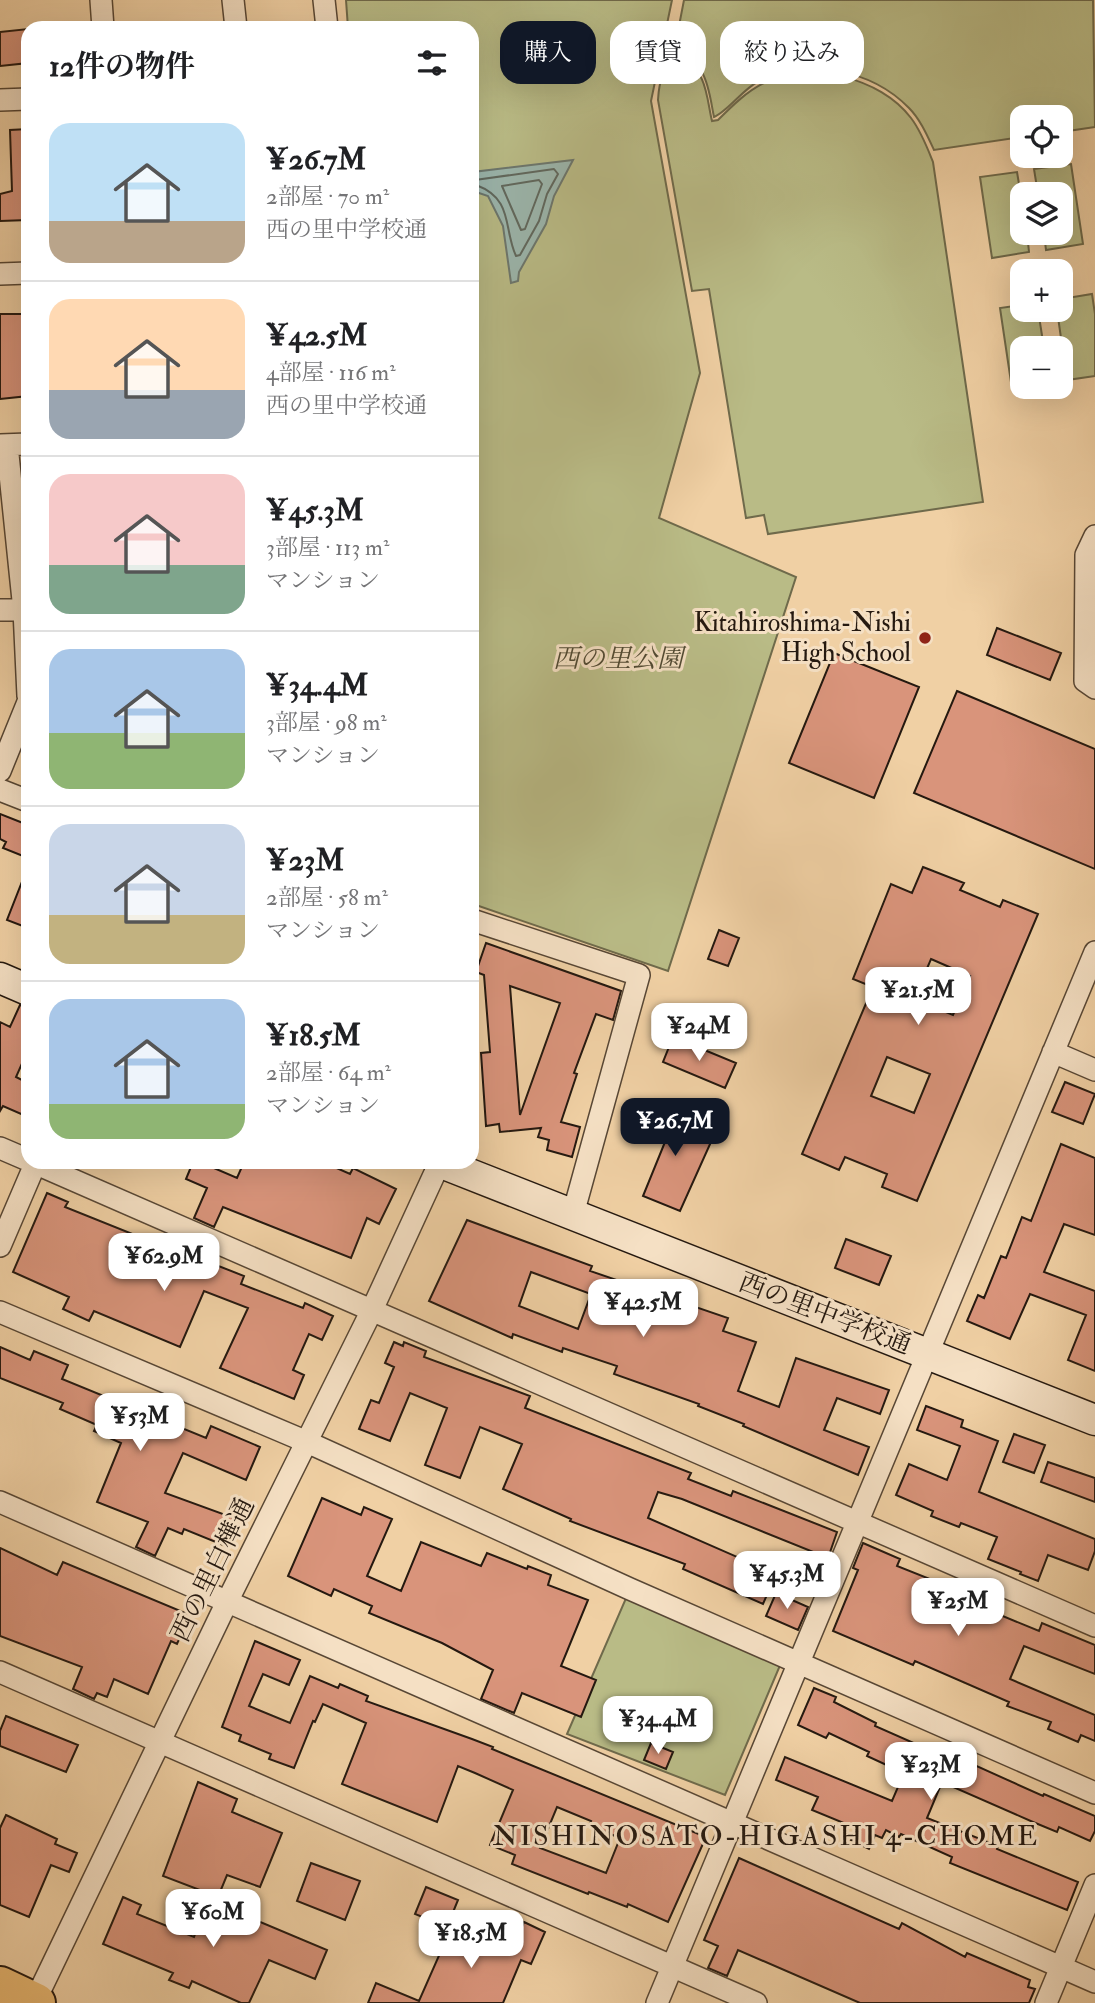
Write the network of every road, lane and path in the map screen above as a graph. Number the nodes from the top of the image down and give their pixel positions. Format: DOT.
graph roads {
  1 [pos="101,0"];
  2 [pos="233,0"];
  3 [pos="324,0"];
  4 [pos="102,21"];
  5 [pos="235,21"];
  6 [pos="326,21"];
  7 [pos="21,99"];
  8 [pos="0,100"];
  9 [pos="21,273"];
  10 [pos="0,274"];
  11 [pos="12,444"];
  12 [pos="1095,536"];
  13 [pos="21,568"];
  14 [pos="0,610"];
  15 [pos="21,610"];
  16 [pos="1095,688"];
  17 [pos="21,719"];
  18 [pos="0,771"];
  19 [pos="0,790"];
  20 [pos="21,799"];
  21 [pos="479,921"];
  22 [pos="1095,952"];
  23 [pos="0,978"];
  24 [pos="21,987"];
  25 [pos="1052,1052"];
  26 [pos="1095,1070"];
  27 [pos="0,1148"];
  28 [pos="21,1157"];
  29 [pos="30,1169"];
  30 [pos="49,1169"];
  31 [pos="436,1169"];
  32 [pos="457,1169"];
  33 [pos="573,1214"];
  34 [pos="0,1247"];
  35 [pos="0,1312"];
  36 [pos="371,1312"];
  37 [pos="926,1353"];
  38 [pos="1095,1420"];
  39 [pos="307,1442"];
  40 [pos="0,1502"];
  41 [pos="858,1523"];
  42 [pos="228,1600"];
  43 [pos="1095,1626"];
  44 [pos="799,1662"];
  45 [pos="0,1672"];
  46 [pos="161,1742"];
  47 [pos="1095,1793"];
  48 [pos="732,1822"];
  49 [pos="1095,1885"];
  50 [pos="671,1966"];
  51 [pos="1061,1968"];
  52 [pos="1095,1982"];
  53 [pos="0,1986"];
  54 [pos="35,2003"];
  55 [pos="657,2003"];
  56 [pos="756,2003"];
  57 [pos="1046,2003"];
  1 -- 4 [label="street"];
  2 -- 5 [label="street"];
  3 -- 6 [label="street"];
  7 -- 8 [label="street"];
  9 -- 10 [label="street"];
  11 -- 13 [label="street"];
  12 -- 16 [label="street"];
  14 -- 15 [label="street"];
  17 -- 18 [label="street"];
  19 -- 20 [label="street"];
  21 -- 33 [label="street"];
  22 -- 25 [label="street"];
  23 -- 24 [label="street"];
  25 -- 26 [label="street"];
  25 -- 37 [label="street"];
  27 -- 28 [label="street"];
  29 -- 34 [label="street"];
  30 -- 36 [label="street"];
  31 -- 36 [label="street, 西の里白樺通"];
  32 -- 33 [label="street, 西の里中学校通"];
  33 -- 37 [label="street, 西の里中学校通"];
  35 -- 39 [label="street"];
  36 -- 39 [label="street, 西の里白樺通"];
  36 -- 41 [label="street"];
  37 -- 38 [label="street, 西の里中学校通"];
  37 -- 41 [label="street"];
  39 -- 42 [label="street, 西の里白樺通"];
  39 -- 44 [label="street"];
  40 -- 42 [label="street"];
  41 -- 43 [label="street"];
  41 -- 44 [label="street"];
  42 -- 46 [label="street, 西の里白樺通"];
  42 -- 48 [label="street"];
  44 -- 47 [label="street"];
  44 -- 48 [label="street"];
  45 -- 46 [label="street"];
  46 -- 50 [label="street"];
  46 -- 54 [label="street, 西の里白樺通"];
  48 -- 50 [label="street"];
  48 -- 51 [label="street"];
  49 -- 51 [label="street"];
  50 -- 55 [label="street"];
  50 -- 56 [label="street"];
  51 -- 52 [label="street"];
  51 -- 57 [label="street"];
  53 -- 54 [label="highway"];
}
